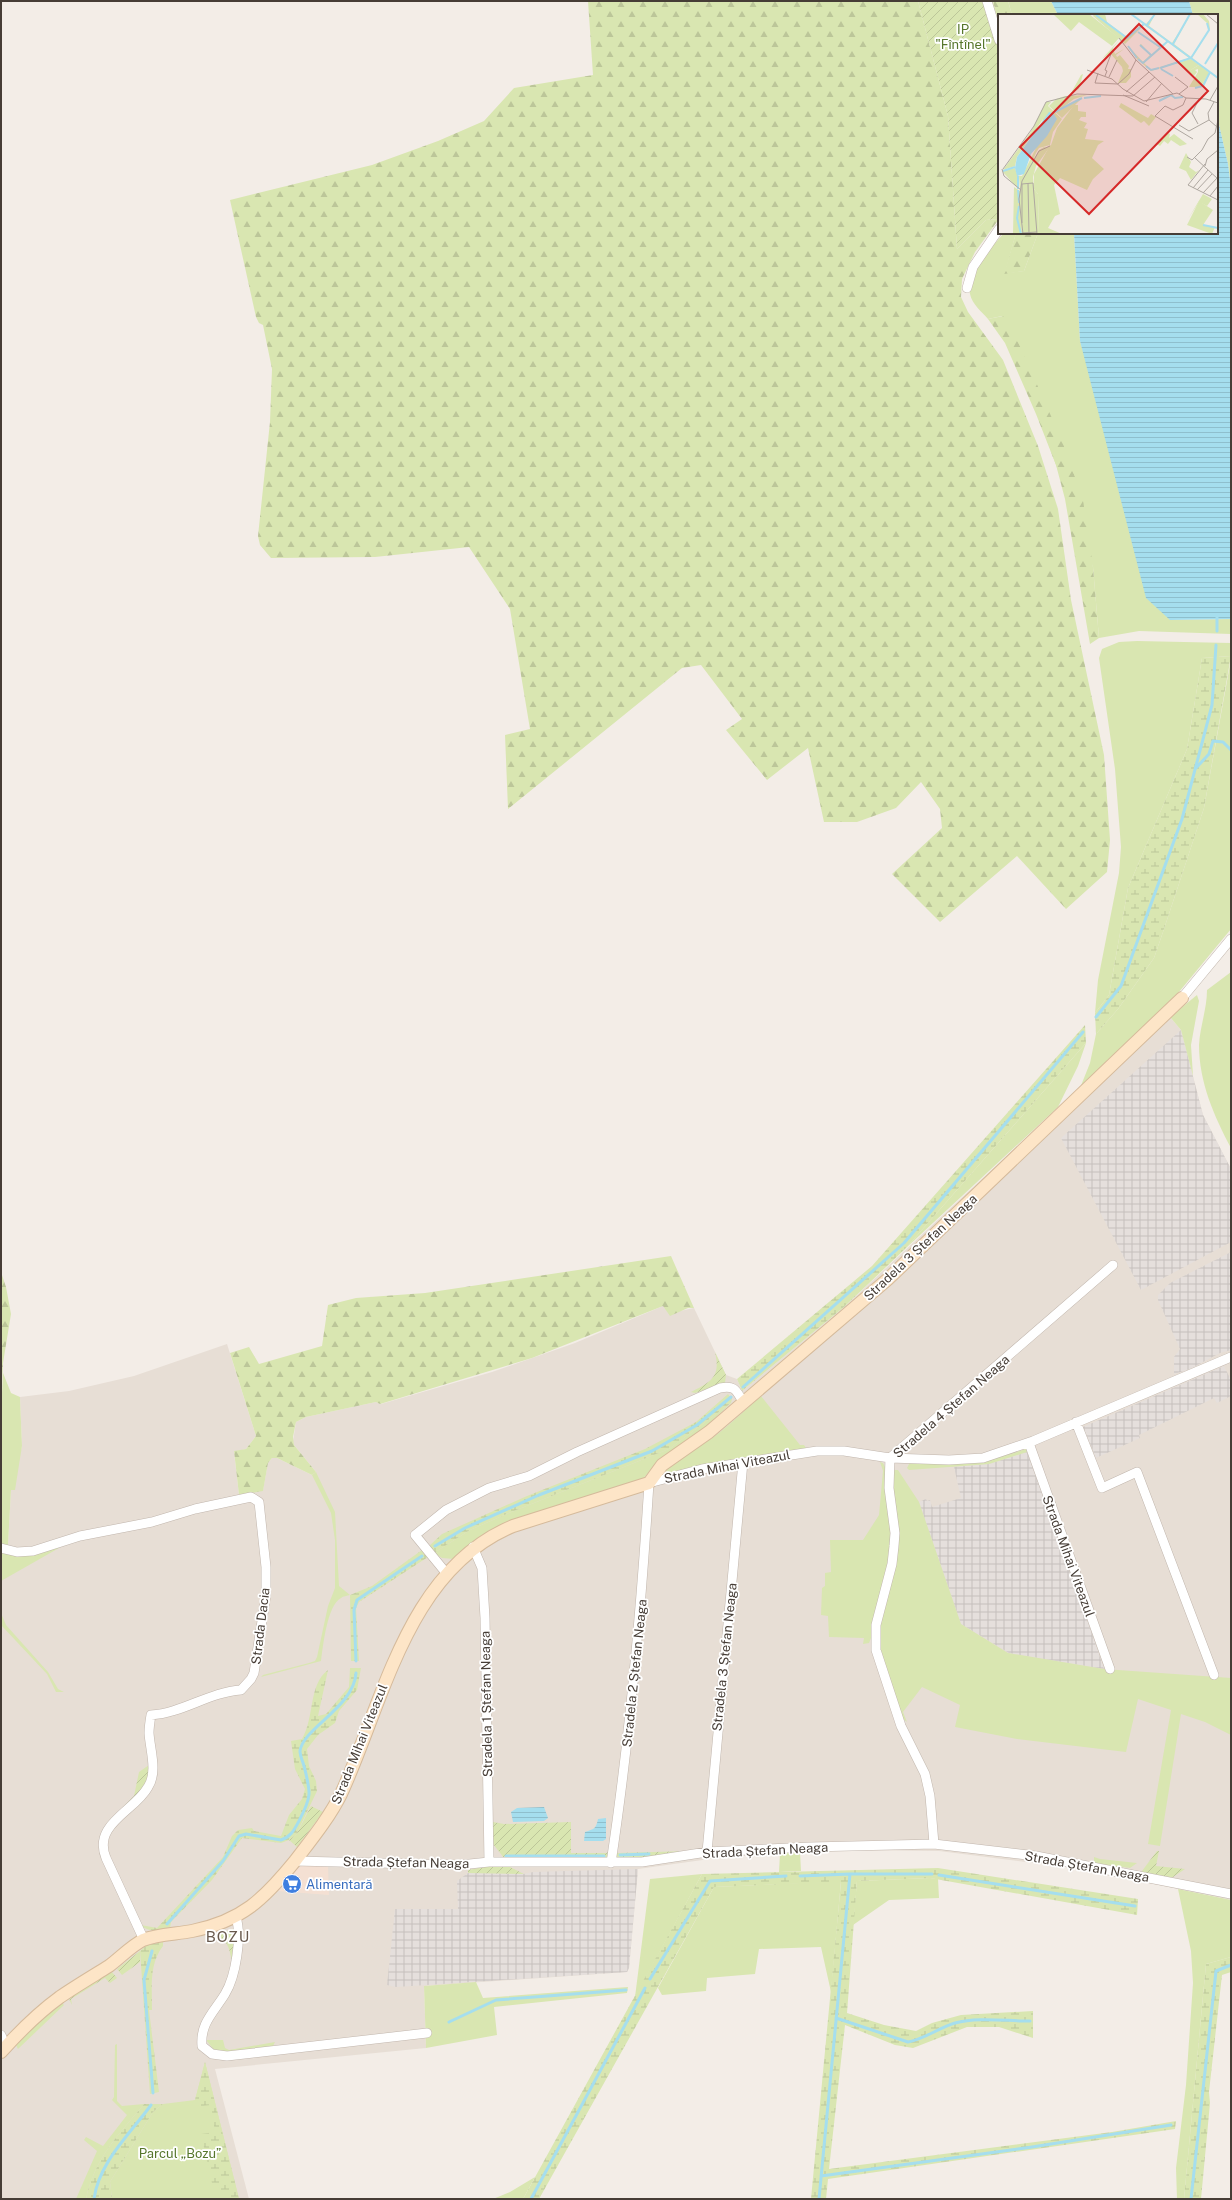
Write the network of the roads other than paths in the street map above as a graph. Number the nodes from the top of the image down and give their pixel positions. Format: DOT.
graph roads {
  1 [pos="987,1"];
  2 [pos="998,37"];
  3 [pos="998,230"];
  4 [pos="966,288"];
  5 [pos="1231,939"];
  6 [pos="1182,998"];
  7 [pos="1113,1264"];
  8 [pos="1231,1357"];
  9 [pos="744,1403"];
  10 [pos="1076,1422"];
  11 [pos="1029,1443"];
  12 [pos="890,1458"];
  13 [pos="743,1462"];
  14 [pos="648,1483"];
  15 [pos="473,1547"];
  16 [pos="1,1548"];
  17 [pos="447,1574"];
  18 [pos="1110,1669"];
  19 [pos="1214,1675"];
  20 [pos="934,1844"];
  21 [pos="706,1852"];
  22 [pos="295,1861"];
  23 [pos="489,1862"];
  24 [pos="611,1863"];
  25 [pos="1231,1894"];
  26 [pos="236,1917"];
  27 [pos="144,1940"];
  28 [pos="427,2033"];
  29 [pos="1,2035"];
  30 [pos="3,2050"];
  1 -- 2 [label="street"];
  3 -- 4 [label="street"];
  5 -- 6 [label="street"];
  6 -- 9 [label="street, Stradela 3 Ștefan Neaga"];
  7 -- 12 [label="street, Stradela 4 Ștefan Neaga"];
  8 -- 10 [label="street, Strada Mihai Viteazul"];
  9 -- 14 [label="street, Stradela 3 Ștefan Neaga"];
  9 -- 17 [label="street"];
  10 -- 11 [label="street, Strada Mihai Viteazul"];
  10 -- 19 [label="street"];
  11 -- 12 [label="street, Strada Mihai Viteazul"];
  11 -- 18 [label="street, Strada Mihai Viteazul"];
  12 -- 13 [label="street, Strada Mihai Viteazul"];
  12 -- 20 [label="street, Stradela 4 Ștefan Neaga"];
  13 -- 14 [label="street, Strada Mihai Viteazul"];
  13 -- 21 [label="street, Stradela 3 Ștefan Neaga"];
  14 -- 15 [label="street, Strada Mihai Viteazul"];
  14 -- 24 [label="street, Stradela 2 Ștefan Neaga"];
  15 -- 17 [label="street, Strada Mihai Viteazul"];
  15 -- 23 [label="street, Stradela 1 Ștefan Neaga"];
  16 -- 27 [label="street, Strada Dacia"];
  17 -- 22 [label="street, Strada Mihai Viteazul"];
  20 -- 21 [label="street, Strada Ștefan Neaga"];
  20 -- 25 [label="street, Strada Ștefan Neaga"];
  21 -- 24 [label="street, Strada Ștefan Neaga"];
  22 -- 23 [label="street, Strada Ștefan Neaga"];
  22 -- 26 [label="street, Strada Mihai Viteazul"];
  23 -- 24 [label="street, Strada Ștefan Neaga"];
  26 -- 27 [label="street, Strada Mihai Viteazul"];
  26 -- 28 [label="street"];
  27 -- 30 [label="street, Strada Mihai Viteazul"];
  29 -- 30 [label="street"];
}
